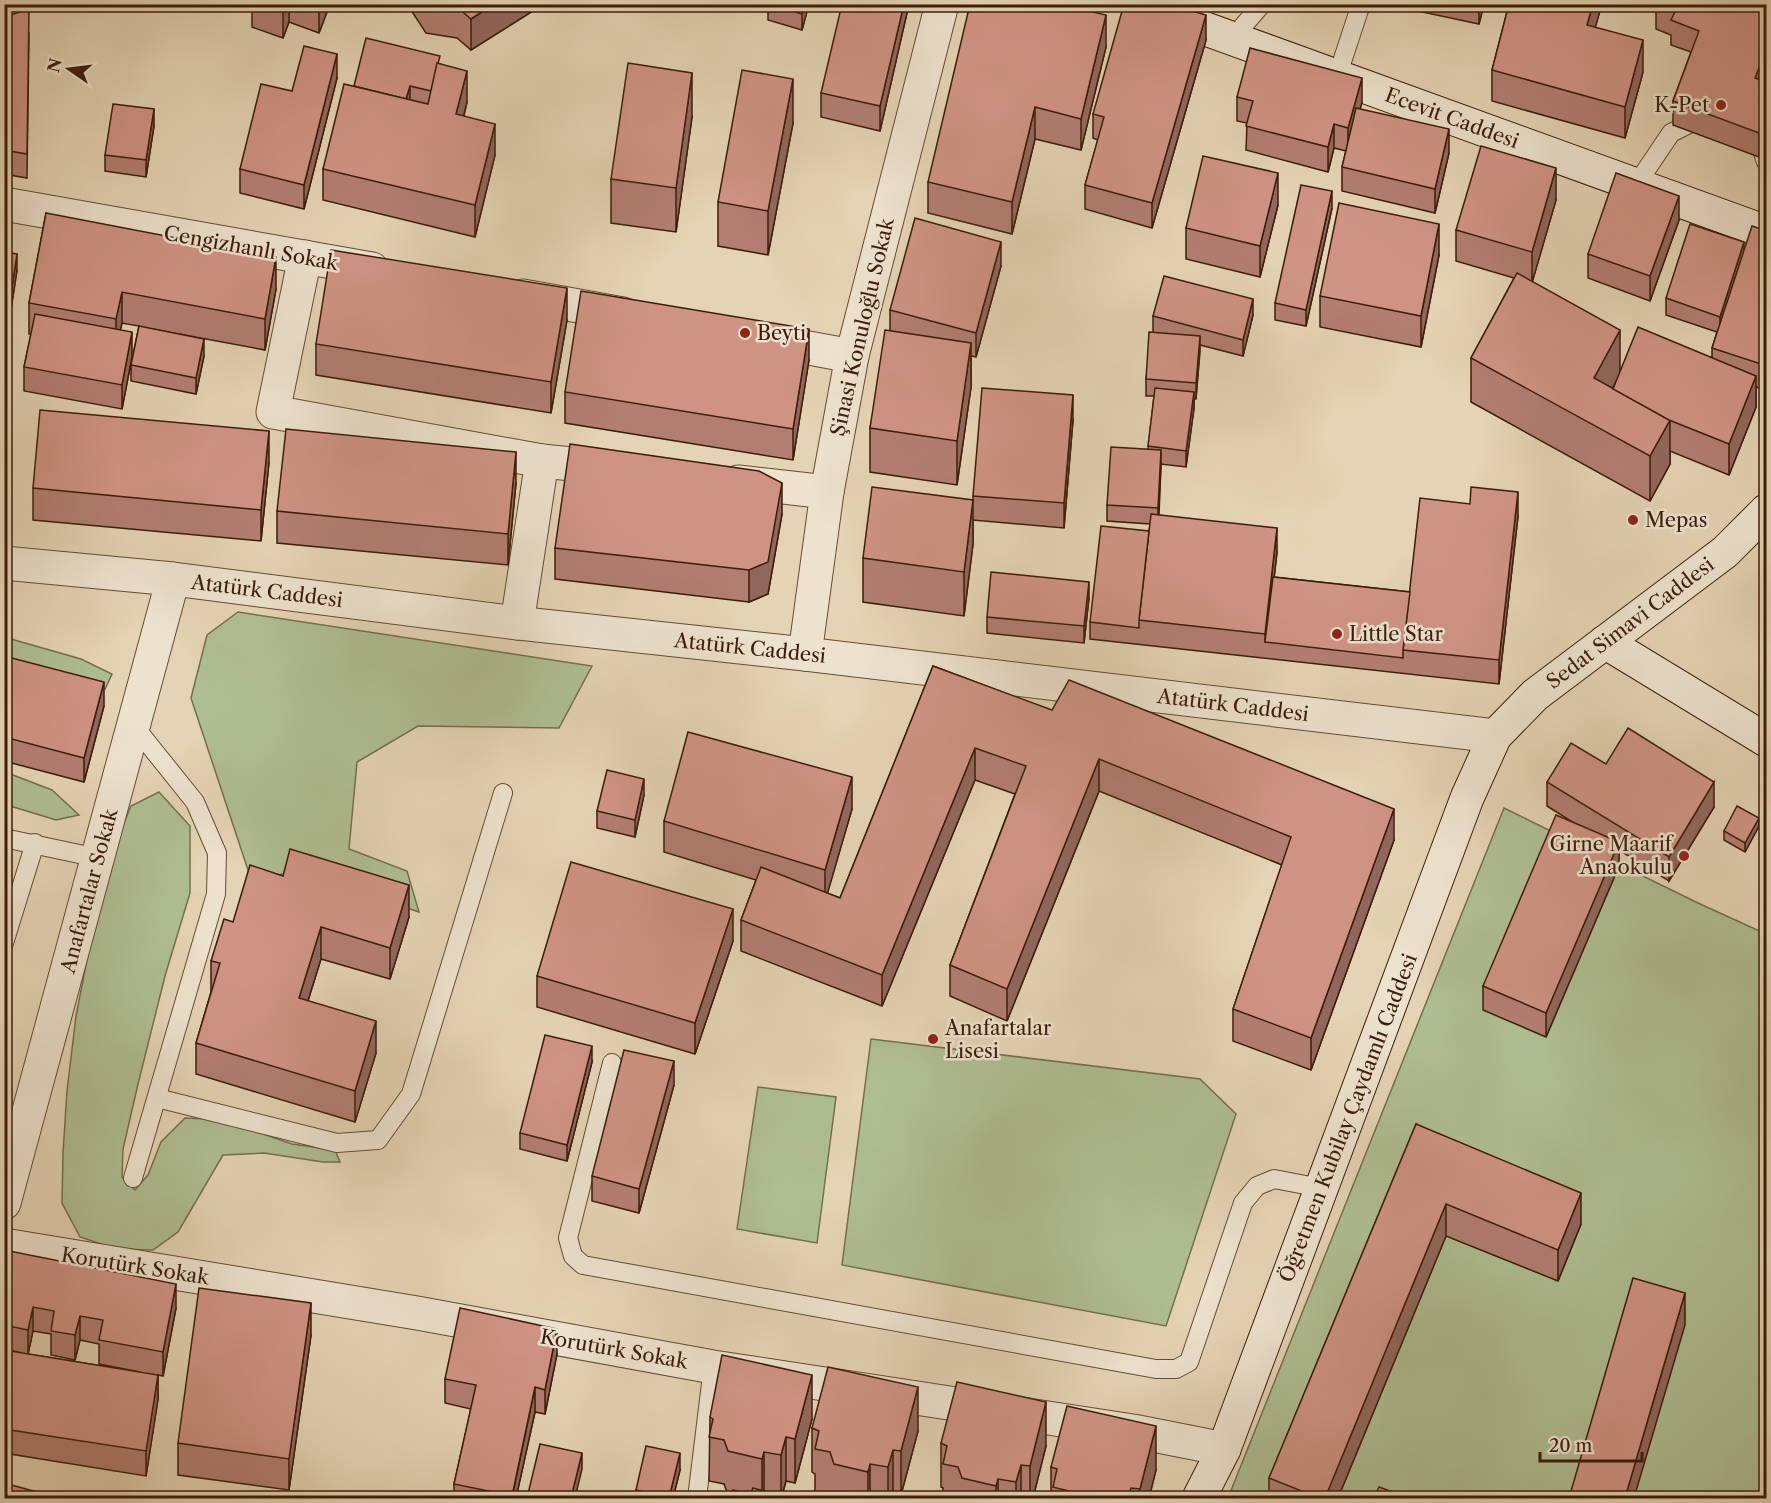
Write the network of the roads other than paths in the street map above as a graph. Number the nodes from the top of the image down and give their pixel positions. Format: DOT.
graph roads {
  1 [pos="942,4"];
  2 [pos="1137,4"];
  3 [pos="1262,4"];
  4 [pos="1361,4"];
  5 [pos="1232,39"];
  6 [pos="1337,77"];
  7 [pos="1767,162"];
  8 [pos="1636,185"];
  9 [pos="4,204"];
  10 [pos="1767,232"];
  11 [pos="305,257"];
  12 [pos="398,274"];
  13 [pos="491,291"];
  14 [pos="654,320"];
  15 [pos="736,335"];
  16 [pos="852,356"];
  17 [pos="542,461"];
  18 [pos="637,471"];
  19 [pos="708,479"];
  20 [pos="827,492"];
  21 [pos="1767,511"];
  22 [pos="4,563"];
  23 [pos="173,579"];
  24 [pos="517,623"];
  25 [pos="1605,642"];
  26 [pos="805,654"];
  27 [pos="134,726"];
  28 [pos="1495,736"];
  29 [pos="1767,740"];
  30 [pos="503,794"];
  31 [pos="4,838"];
  32 [pos="35,843"];
  33 [pos="98,858"];
  34 [pos="4,943"];
  35 [pos="612,1063"];
  36 [pos="157,1098"];
  37 [pos="134,1178"];
  38 [pos="1322,1188"];
  39 [pos="4,1203"];
  40 [pos="4,1245"];
  41 [pos="713,1367"];
  42 [pos="1224,1449"];
  43 [pos="697,1498"];
  44 [pos="1199,1498"];
  1 -- 16 [label="street, Şinasi Konuloğlu Sokak"];
  2 -- 5 [label="street, Ecevit Caddesi"];
  3 -- 5 [label="lane"];
  4 -- 6 [label="lane"];
  5 -- 6 [label="street, Ecevit Caddesi"];
  6 -- 8 [label="street, Ecevit Caddesi"];
  7 -- 8 [label="lane"];
  8 -- 10 [label="street, Ecevit Caddesi"];
  9 -- 11 [label="street, Cengizhanlı Sokak"];
  11 -- 12 [label="street, Cengizhanlı Sokak"];
  11 -- 17 [label="street"];
  13 -- 14 [label="street"];
  15 -- 16 [label="street"];
  16 -- 20 [label="street, Şinasi Konuloğlu Sokak"];
  17 -- 18 [label="street"];
  17 -- 24 [label="street"];
  19 -- 20 [label="street"];
  20 -- 26 [label="street, Şinasi Konuloğlu Sokak"];
  21 -- 25 [label="street, Sedat Simavi Caddesi"];
  22 -- 23 [label="street, Atatürk Caddesi"];
  23 -- 24 [label="street, Atatürk Caddesi"];
  23 -- 27 [label="street, Anafartalar Sokak"];
  24 -- 26 [label="street, Atatürk Caddesi"];
  25 -- 28 [label="street, Sedat Simavi Caddesi"];
  25 -- 29 [label="street"];
  26 -- 28 [label="street, Atatürk Caddesi"];
  27 -- 33 [label="street, Anafartalar Sokak"];
  27 -- 36 [label="lane"];
  28 -- 38 [label="street, Öğretmen Kubilay Çaydamlı Caddesi"];
  30 -- 36 [label="lane"];
  31 -- 32 [label="lane"];
  32 -- 33 [label="lane"];
  32 -- 34 [label="lane"];
  33 -- 39 [label="street, Anafartalar Sokak"];
  35 -- 38 [label="lane"];
  36 -- 37 [label="lane"];
  38 -- 42 [label="street, Öğretmen Kubilay Çaydamlı Caddesi"];
  40 -- 41 [label="street, Korutürk Sokak"];
  41 -- 42 [label="street, Korutürk Sokak"];
  41 -- 43 [label="lane"];
  42 -- 44 [label="street, Öğretmen Kubilay Çaydamlı Caddesi"];
}
